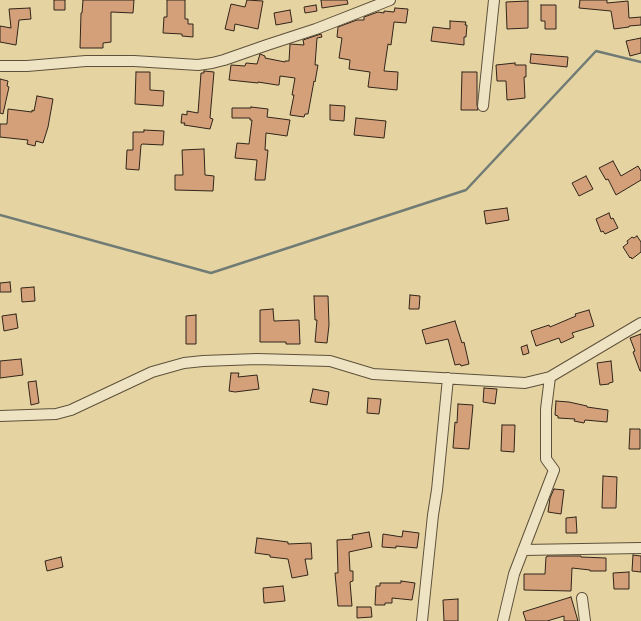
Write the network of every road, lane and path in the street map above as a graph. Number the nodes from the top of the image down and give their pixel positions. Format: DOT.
graph roads {
  1 [pos="390,0"];
  2 [pos="494,0"];
  3 [pos="0,66"];
  4 [pos="483,106"];
  5 [pos="641,322"];
  6 [pos="550,377"];
  7 [pos="448,378"];
  8 [pos="0,416"];
  9 [pos="641,548"];
  10 [pos="523,550"];
  11 [pos="582,598"];
  12 [pos="422,621"];
  13 [pos="503,621"];
  14 [pos="586,621"];
  1 -- 3 [label="street"];
  2 -- 4 [label="street"];
  5 -- 6 [label="street"];
  6 -- 7 [label="street"];
  6 -- 10 [label="street"];
  7 -- 8 [label="street"];
  7 -- 12 [label="street"];
  9 -- 10 [label="street"];
  10 -- 13 [label="street"];
  11 -- 14 [label="street"];
}
